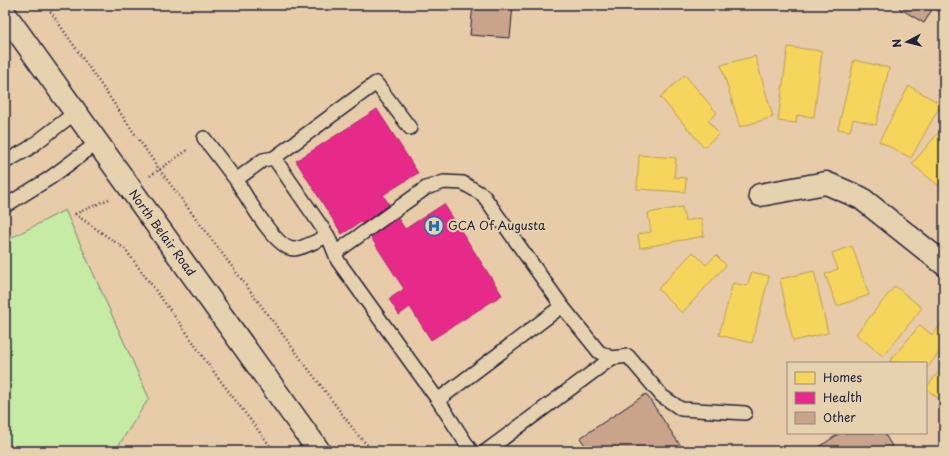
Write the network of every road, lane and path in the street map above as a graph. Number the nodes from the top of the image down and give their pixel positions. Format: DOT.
graph roads {
  1 [pos="46,5"];
  2 [pos="5,14"];
  3 [pos="76,112"];
  4 [pos="410,128"];
  5 [pos="204,138"];
  6 [pos="97,143"];
  7 [pos="274,158"];
  8 [pos="5,162"];
  9 [pos="167,164"];
  10 [pos="236,180"];
  11 [pos="130,189"];
  12 [pos="760,195"];
  13 [pos="5,206"];
  14 [pos="328,236"];
  15 [pos="335,253"];
  16 [pos="944,264"];
  17 [pos="562,306"];
  18 [pos="612,358"];
  19 [pos="438,400"];
  20 [pos="745,413"];
  21 [pos="274,451"];
  22 [pos="319,451"];
  23 [pos="373,451"];
  24 [pos="471,451"];
  25 [pos="486,451"];
  1 -- 23 [label="path"];
  2 -- 3 [label="main road, North Belair Road"];
  3 -- 6 [label="main road, North Belair Road"];
  3 -- 8 [label="lane"];
  4 -- 7 [label="lane"];
  5 -- 9 [label="path"];
  5 -- 10 [label="lane"];
  6 -- 11 [label="main road, North Belair Road"];
  6 -- 13 [label="lane"];
  7 -- 10 [label="lane"];
  7 -- 14 [label="lane"];
  10 -- 14 [label="lane"];
  11 -- 21 [label="path"];
  11 -- 22 [label="main road, North Belair Road"];
  12 -- 16 [label="main road"];
  14 -- 15 [label="lane"];
  15 -- 17 [label="lane"];
  15 -- 19 [label="lane"];
  17 -- 18 [label="lane"];
  17 -- 19 [label="lane"];
  18 -- 20 [label="lane"];
  18 -- 25 [label="lane"];
  19 -- 24 [label="lane"];
}
